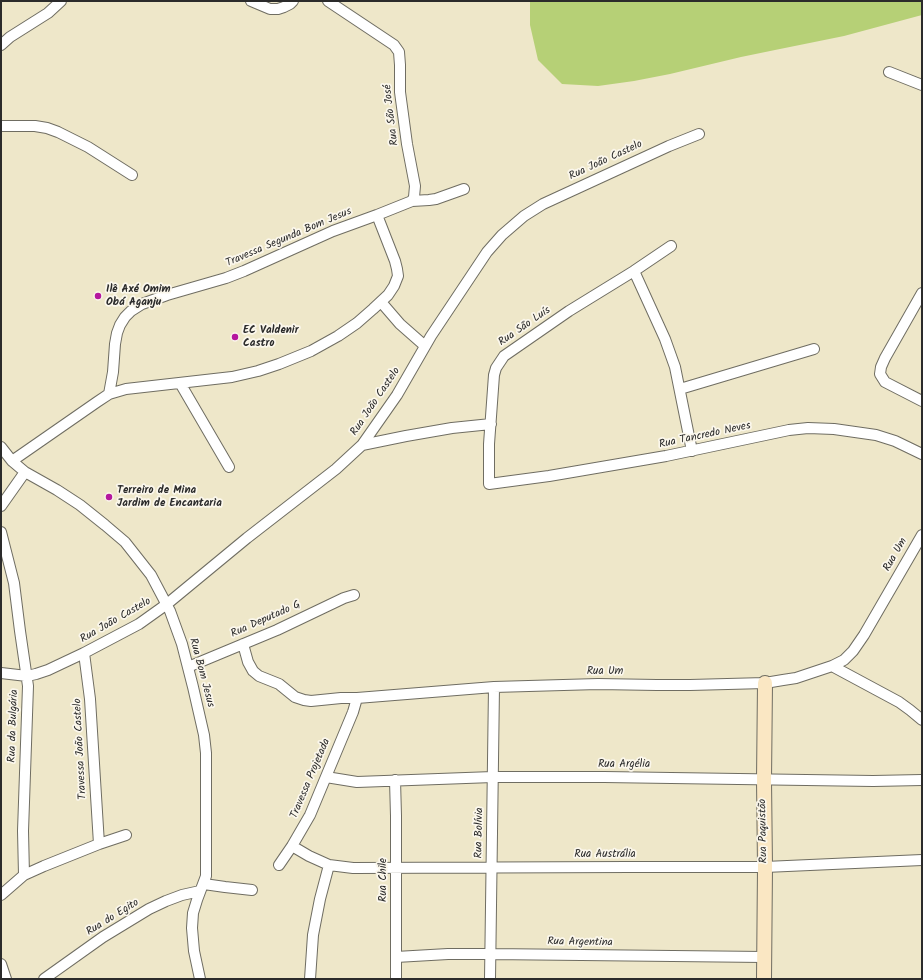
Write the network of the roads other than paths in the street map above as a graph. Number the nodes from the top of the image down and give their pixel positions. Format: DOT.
graph roads {
  1 [pos="61,1"];
  2 [pos="251,1"];
  3 [pos="293,1"];
  4 [pos="328,1"];
  5 [pos="1,45"];
  6 [pos="889,72"];
  7 [pos="922,85"];
  8 [pos="1,126"];
  9 [pos="699,134"];
  10 [pos="132,175"];
  11 [pos="464,189"];
  12 [pos="412,201"];
  13 [pos="377,215"];
  14 [pos="671,246"];
  15 [pos="634,271"];
  16 [pos="922,293"];
  17 [pos="381,302"];
  18 [pos="425,346"];
  19 [pos="814,349"];
  20 [pos="180,383"];
  21 [pos="680,389"];
  22 [pos="110,394"];
  23 [pos="922,400"];
  24 [pos="491,424"];
  25 [pos="362,445"];
  26 [pos="1,447"];
  27 [pos="692,451"];
  28 [pos="922,454"];
  29 [pos="12,461"];
  30 [pos="229,467"];
  31 [pos="24,472"];
  32 [pos="489,484"];
  33 [pos="1,506"];
  34 [pos="1,532"];
  35 [pos="922,535"];
  36 [pos="354,595"];
  37 [pos="167,604"];
  38 [pos="243,644"];
  39 [pos="84,653"];
  40 [pos="832,666"];
  41 [pos="188,667"];
  42 [pos="1,674"];
  43 [pos="27,676"];
  44 [pos="765,683"];
  45 [pos="494,687"];
  46 [pos="357,698"];
  47 [pos="922,720"];
  48 [pos="326,777"];
  49 [pos="493,777"];
  50 [pos="395,780"];
  51 [pos="764,780"];
  52 [pos="922,780"];
  53 [pos="126,835"];
  54 [pos="99,844"];
  55 [pos="292,846"];
  56 [pos="922,860"];
  57 [pos="279,865"];
  58 [pos="329,865"];
  59 [pos="491,867"];
  60 [pos="765,867"];
  61 [pos="396,868"];
  62 [pos="24,875"];
  63 [pos="202,887"];
  64 [pos="252,890"];
  65 [pos="1,895"];
  66 [pos="490,954"];
  67 [pos="396,957"];
  68 [pos="764,957"];
  69 [pos="1,964"];
  70 [pos="6,979"];
  71 [pos="44,979"];
  72 [pos="200,979"];
  73 [pos="310,979"];
  74 [pos="396,979"];
  75 [pos="490,979"];
  76 [pos="764,979"];
  1 -- 5 [label="street"];
  2 -- 3 [label="street"];
  4 -- 12 [label="street, Rua São José"];
  6 -- 7 [label="street"];
  8 -- 10 [label="street"];
  9 -- 18 [label="street, Rua João Castelo"];
  11 -- 12 [label="street"];
  12 -- 13 [label="street"];
  13 -- 17 [label="street"];
  13 -- 22 [label="street, Travessa Segunda Bom Jesus"];
  14 -- 15 [label="street, Rua São Luís"];
  15 -- 21 [label="street"];
  15 -- 24 [label="street, Rua São Luís"];
  16 -- 23 [label="street"];
  17 -- 18 [label="street"];
  17 -- 20 [label="street"];
  18 -- 25 [label="street, Rua João Castelo"];
  19 -- 21 [label="street"];
  20 -- 22 [label="street"];
  20 -- 30 [label="street"];
  21 -- 27 [label="street"];
  22 -- 29 [label="street"];
  24 -- 25 [label="street"];
  24 -- 32 [label="street, Rua São Luís"];
  25 -- 37 [label="street, Rua João Castelo"];
  26 -- 29 [label="street, Rua Bom Jesus"];
  27 -- 28 [label="street, Rua Tancredo Neves"];
  27 -- 32 [label="street, Rua Tancredo Neves"];
  29 -- 31 [label="street, Rua Bom Jesus"];
  31 -- 33 [label="street"];
  31 -- 37 [label="street, Rua Bom Jesus"];
  34 -- 43 [label="street, Rua da Bulgária"];
  35 -- 40 [label="street, Rua Um"];
  36 -- 38 [label="street, Rua Deputado G"];
  37 -- 39 [label="street, Rua João Castelo"];
  37 -- 41 [label="street, Rua Bom Jesus"];
  38 -- 41 [label="street, Rua Deputado G"];
  38 -- 46 [label="street, Rua Um"];
  39 -- 43 [label="street, Rua João Castelo"];
  39 -- 54 [label="street, Travessa João Castelo"];
  40 -- 44 [label="street, Rua Um"];
  40 -- 47 [label="street"];
  41 -- 63 [label="street, Rua Bom Jesus"];
  42 -- 43 [label="street, Rua João Castelo"];
  43 -- 62 [label="street, Rua da Bulgária"];
  44 -- 45 [label="street, Rua Um"];
  44 -- 51 [label="street, Rua Paquistão"];
  45 -- 46 [label="street, Rua Um"];
  45 -- 49 [label="street, Rua Bolívia"];
  46 -- 48 [label="street, Travessa Projetada"];
  48 -- 50 [label="street, Rua Argélia"];
  48 -- 55 [label="street, Travessa Projetada"];
  49 -- 50 [label="street, Rua Argélia"];
  49 -- 51 [label="street, Rua Argélia"];
  49 -- 59 [label="street, Rua Bolívia"];
  50 -- 61 [label="street, Rua Chile"];
  51 -- 52 [label="street, Rua Argélia"];
  51 -- 60 [label="street, Rua Paquistão"];
  53 -- 54 [label="street"];
  54 -- 62 [label="street"];
  55 -- 57 [label="street, Travessa Projetada"];
  55 -- 58 [label="street, Rua Austrália"];
  56 -- 60 [label="street, Rua Austrália"];
  58 -- 61 [label="street, Rua Austrália"];
  58 -- 73 [label="street"];
  59 -- 60 [label="street, Rua Austrália"];
  59 -- 61 [label="street, Rua Austrália"];
  59 -- 66 [label="street, Rua Bolívia"];
  60 -- 68 [label="street, Rua Paquistão"];
  61 -- 67 [label="street, Rua Chile"];
  62 -- 65 [label="street"];
  63 -- 64 [label="street"];
  63 -- 71 [label="street, Rua do Egito"];
  63 -- 72 [label="street, Rua Bom Jesus"];
  66 -- 67 [label="street, Rua Argentina"];
  66 -- 68 [label="street, Rua Argentina"];
  66 -- 75 [label="street, Rua Bolívia"];
  67 -- 74 [label="street, Rua Chile"];
  68 -- 76 [label="street, Rua Paquistão"];
  69 -- 70 [label="street"];
}
